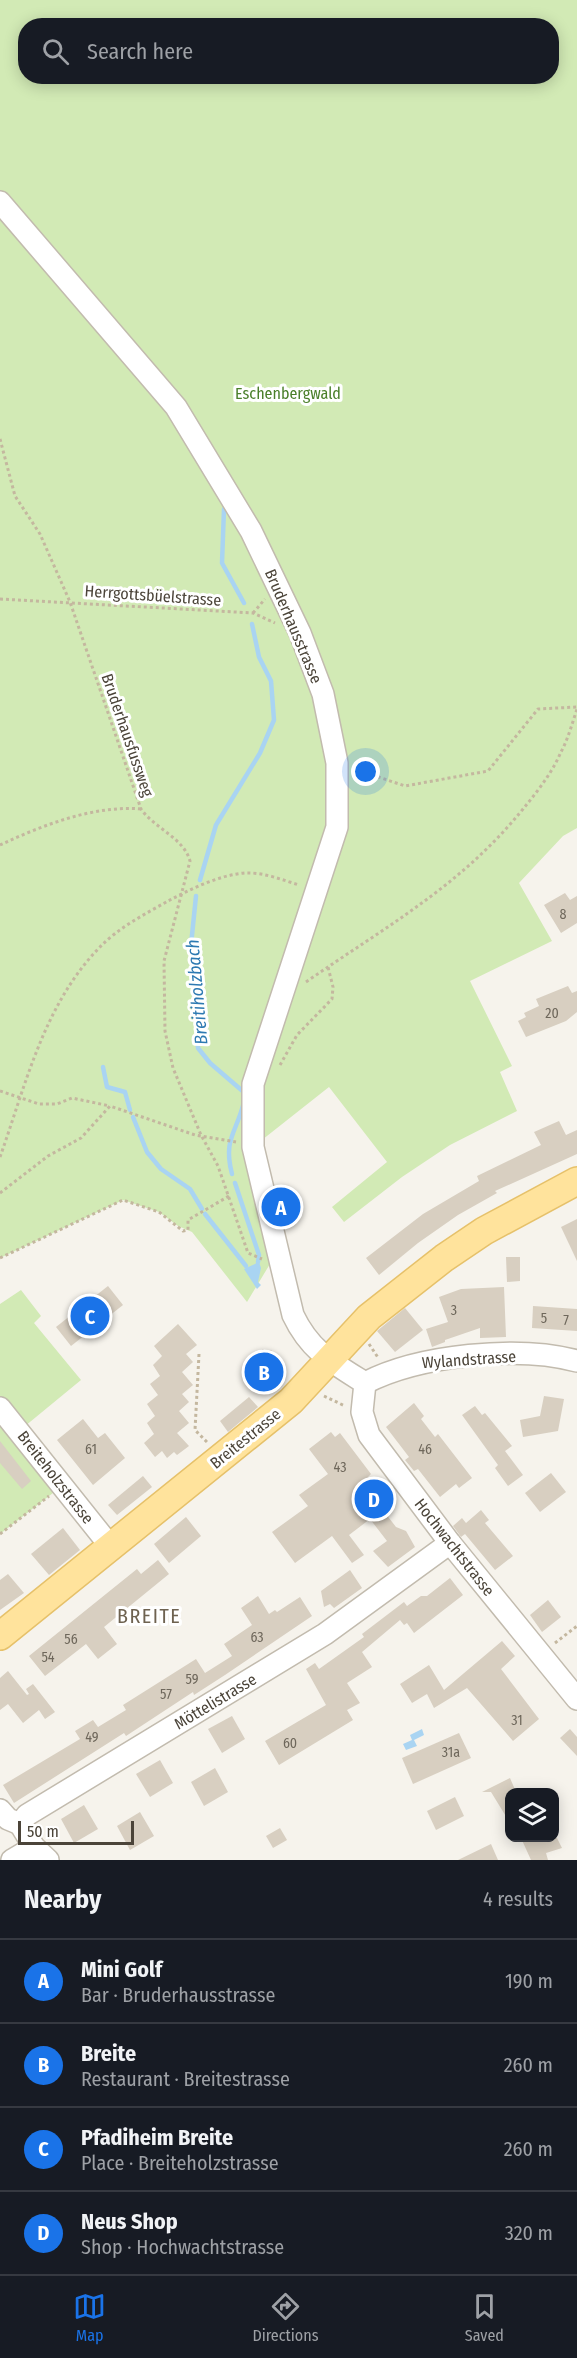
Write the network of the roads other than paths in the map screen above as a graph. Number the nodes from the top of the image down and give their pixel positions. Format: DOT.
graph roads {
  1 [pos="0,202"];
  2 [pos="577,1181"];
  3 [pos="328,1359"];
  4 [pos="577,1361"];
  5 [pos="365,1383"];
  6 [pos="0,1408"];
  7 [pos="450,1543"];
  8 [pos="111,1547"];
  9 [pos="0,1636"];
  10 [pos="577,1699"];
  11 [pos="0,1810"];
  12 [pos="20,1824"];
  13 [pos="41,1853"];
  14 [pos="12,1860"];
  1 -- 3 [label="street, Bruderhausstrasse"];
  2 -- 3 [label="main road, Breitestrasse"];
  3 -- 5 [label="street, Bruderhausstrasse"];
  3 -- 8 [label="main road, Breitestrasse"];
  4 -- 5 [label="street, Wylandstrasse"];
  5 -- 7 [label="street, Hochwachtstrasse"];
  6 -- 8 [label="street, Breiteholzstrasse"];
  7 -- 10 [label="street, Hochwachtstrasse"];
  7 -- 12 [label="street, Möttelistrasse"];
  8 -- 9 [label="main road, Breitestrasse"];
  11 -- 12 [label="street"];
  12 -- 13 [label="street"];
  13 -- 14 [label="street"];
}
